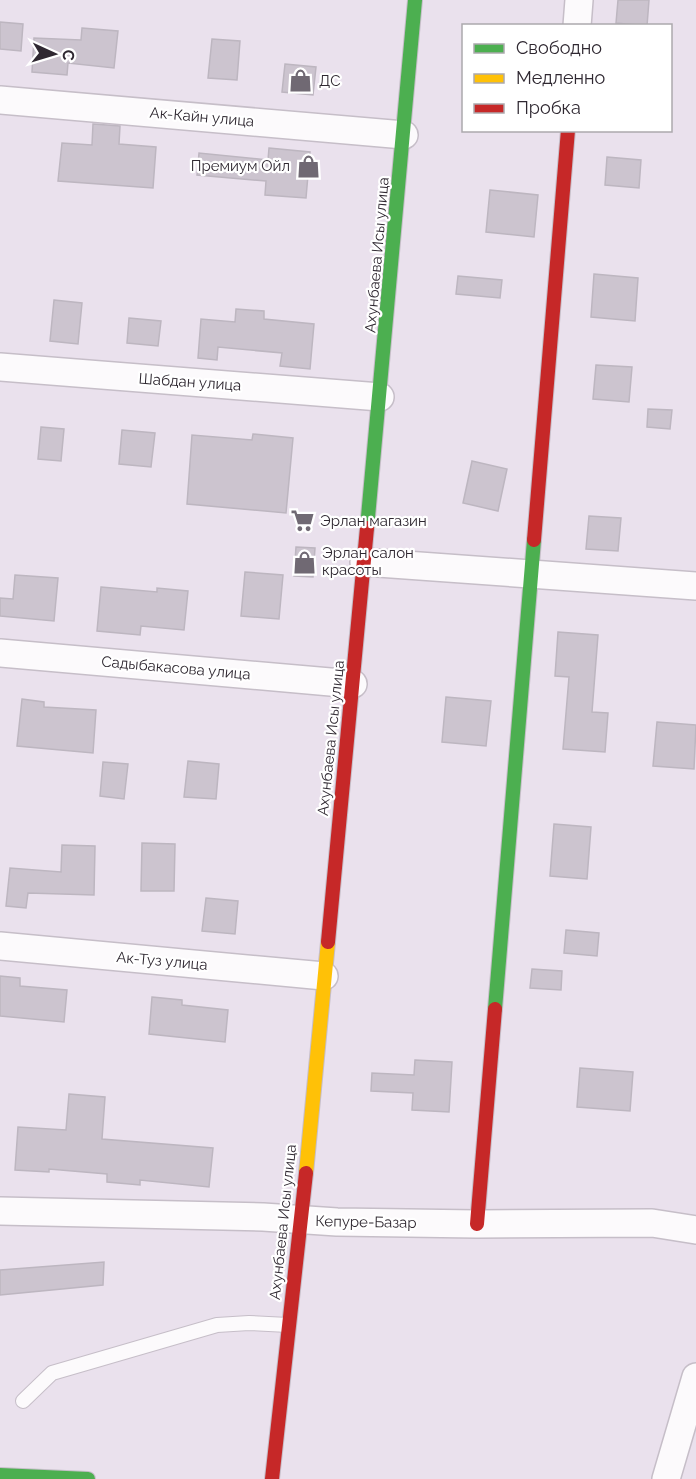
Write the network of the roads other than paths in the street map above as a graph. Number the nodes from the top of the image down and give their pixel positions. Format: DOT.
graph roads {
  1 [pos="415,0"];
  2 [pos="579,0"];
  3 [pos="577,24"];
  4 [pos="0,100"];
  5 [pos="568,132"];
  6 [pos="404,135"];
  7 [pos="0,367"];
  8 [pos="380,397"];
  9 [pos="364,562"];
  10 [pos="531,574"];
  11 [pos="696,586"];
  12 [pos="0,653"];
  13 [pos="353,684"];
  14 [pos="0,946"];
  15 [pos="324,976"];
  16 [pos="0,1211"];
  17 [pos="301,1220"];
  18 [pos="477,1224"];
  19 [pos="696,1230"];
  20 [pos="288,1325"];
  21 [pos="696,1377"];
  22 [pos="23,1401"];
  23 [pos="0,1475"];
  24 [pos="88,1479"];
  25 [pos="272,1479"];
  26 [pos="666,1479"];
  1 -- 6 [label="main road, Ахунбаева Исы улица"];
  2 -- 3 [label="street"];
  4 -- 6 [label="street, Ак-Кайн улица"];
  5 -- 10 [label="main road"];
  6 -- 8 [label="main road, Ахунбаева Исы улица"];
  7 -- 8 [label="street, Шабдан улица"];
  8 -- 9 [label="main road, Ахунбаева Исы улица"];
  9 -- 10 [label="street"];
  9 -- 13 [label="main road, Ахунбаева Исы улица"];
  10 -- 11 [label="street"];
  10 -- 18 [label="main road"];
  12 -- 13 [label="street, Садыбакасова улица"];
  13 -- 15 [label="main road, Ахунбаева Исы улица"];
  14 -- 15 [label="street, Ак-Туз улица"];
  15 -- 17 [label="main road, Ахунбаева Исы улица"];
  16 -- 17 [label="street, Кепуре-Базар"];
  17 -- 18 [label="street, Кепуре-Базар"];
  17 -- 20 [label="main road, Ахунбаева Исы улица"];
  18 -- 19 [label="street, Кепуре-Базар"];
  20 -- 22 [label="lane"];
  20 -- 25 [label="main road, Ахунбаева Исы улица"];
  21 -- 26 [label="street"];
  23 -- 24 [label="main road"];
}
